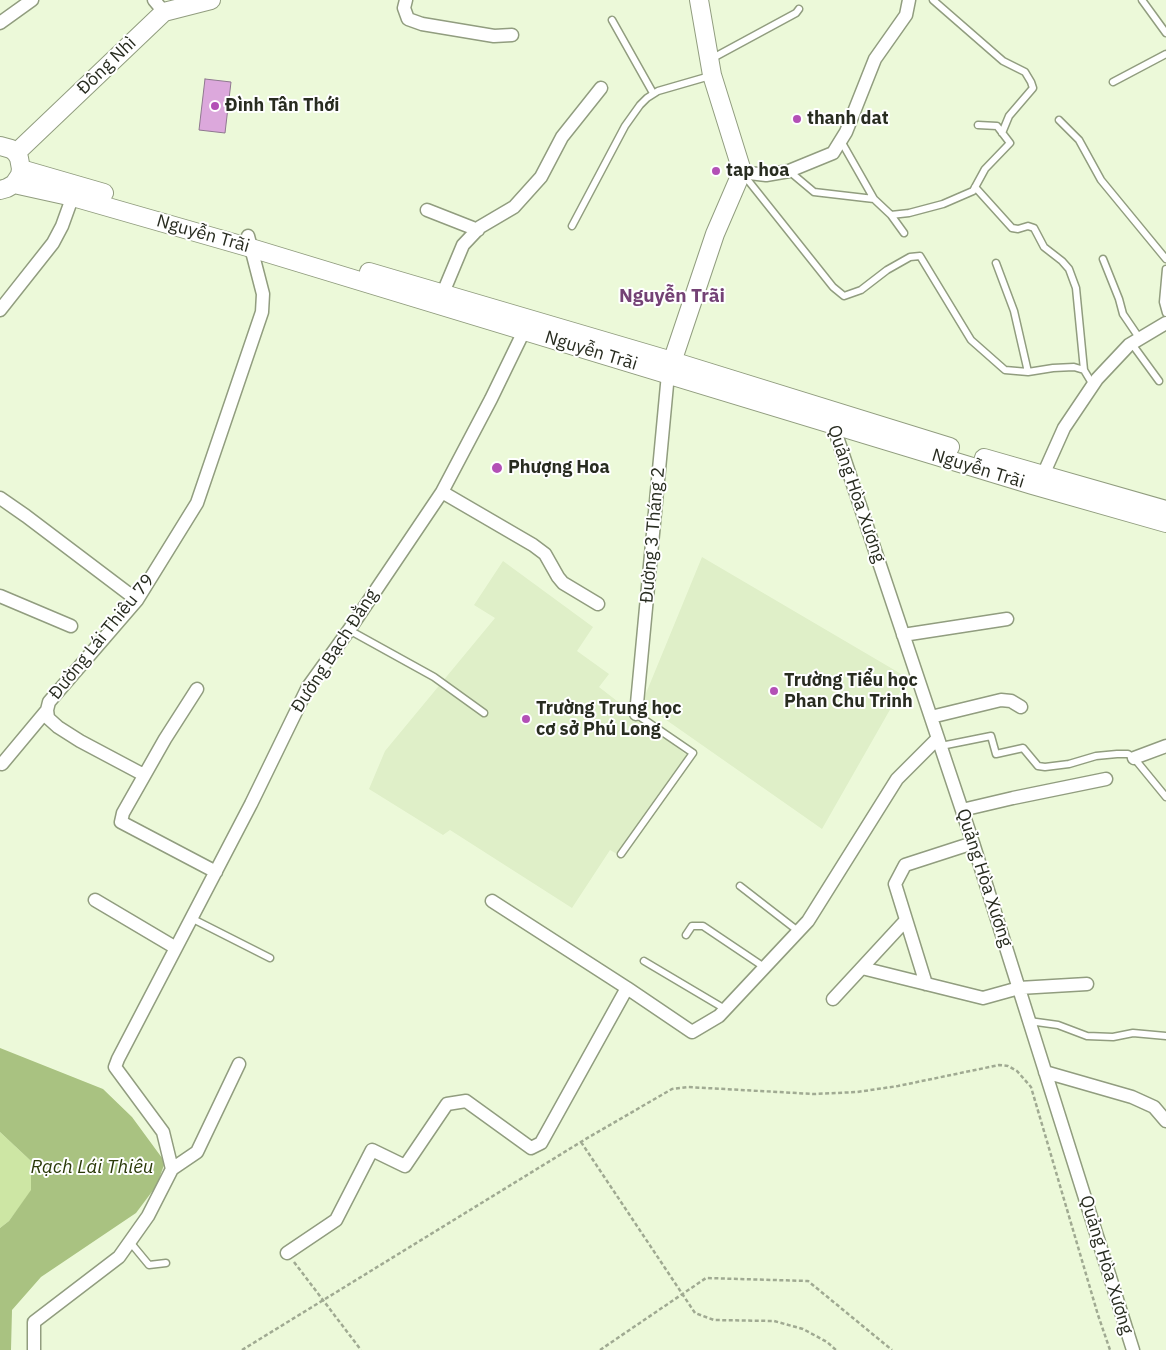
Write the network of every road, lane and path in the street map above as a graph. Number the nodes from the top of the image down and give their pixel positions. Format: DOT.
graph roads {
  1 [pos="32,0"];
  2 [pos="211,0"];
  3 [pos="406,0"];
  4 [pos="699,0"];
  5 [pos="910,0"];
  6 [pos="932,0"];
  7 [pos="1142,0"];
  8 [pos="159,6"];
  9 [pos="800,9"];
  10 [pos="612,20"];
  11 [pos="0,23"];
  12 [pos="1166,34"];
  13 [pos="512,35"];
  14 [pos="1166,54"];
  15 [pos="711,68"];
  16 [pos="1113,82"];
  17 [pos="601,88"];
  18 [pos="653,93"];
  19 [pos="1059,120"];
  20 [pos="978,125"];
  21 [pos="1002,133"];
  22 [pos="840,140"];
  23 [pos="10,168"];
  24 [pos="789,171"];
  25 [pos="740,174"];
  26 [pos="975,187"];
  27 [pos="74,191"];
  28 [pos="874,199"];
  29 [pos="427,210"];
  30 [pos="891,215"];
  31 [pos="572,226"];
  32 [pos="478,230"];
  33 [pos="904,233"];
  34 [pos="249,242"];
  35 [pos="1166,259"];
  36 [pos="1103,260"];
  37 [pos="996,262"];
  38 [pos="1166,269"];
  39 [pos="440,299"];
  40 [pos="0,310"];
  41 [pos="1166,313"];
  42 [pos="1166,323"];
  43 [pos="524,331"];
  44 [pos="1136,341"];
  45 [pos="670,368"];
  46 [pos="1084,370"];
  47 [pos="1028,372"];
  48 [pos="1159,381"];
  49 [pos="1093,385"];
  50 [pos="830,417"];
  51 [pos="1043,475"];
  52 [pos="442,492"];
  53 [pos="0,498"];
  54 [pos="1122,505"];
  55 [pos="1166,510"];
  56 [pos="1166,524"];
  57 [pos="137,600"];
  58 [pos="2,601"];
  59 [pos="598,604"];
  60 [pos="1007,620"];
  61 [pos="71,626"];
  62 [pos="349,630"];
  63 [pos="903,635"];
  64 [pos="196,689"];
  65 [pos="1021,707"];
  66 [pos="47,710"];
  67 [pos="484,713"];
  68 [pos="636,714"];
  69 [pos="931,717"];
  70 [pos="940,742"];
  71 [pos="1166,746"];
  72 [pos="1134,758"];
  73 [pos="2,764"];
  74 [pos="144,775"];
  75 [pos="1106,780"];
  76 [pos="1166,797"];
  77 [pos="962,810"];
  78 [pos="974,843"];
  79 [pos="621,854"];
  80 [pos="216,872"];
  81 [pos="740,886"];
  82 [pos="95,900"];
  83 [pos="492,901"];
  84 [pos="191,918"];
  85 [pos="906,920"];
  86 [pos="798,931"];
  87 [pos="686,935"];
  88 [pos="176,948"];
  89 [pos="270,958"];
  90 [pos="644,961"];
  91 [pos="764,967"];
  92 [pos="862,968"];
  93 [pos="926,984"];
  94 [pos="1087,984"];
  95 [pos="628,988"];
  96 [pos="1019,988"];
  97 [pos="833,999"];
  98 [pos="725,1009"];
  99 [pos="1029,1021"];
  100 [pos="1166,1036"];
  101 [pos="238,1064"];
  102 [pos="1045,1072"];
  103 [pos="1166,1121"];
  104 [pos="582,1142"];
  105 [pos="169,1174"];
  106 [pos="130,1242"];
  107 [pos="287,1253"];
  108 [pos="166,1263"];
  109 [pos="683,1294"];
  110 [pos="323,1300"];
  111 [pos="34,1350"];
  112 [pos="242,1350"];
  113 [pos="361,1350"];
  114 [pos="600,1350"];
  115 [pos="836,1350"];
  116 [pos="892,1350"];
  117 [pos="1110,1350"];
  118 [pos="1133,1350"];
  1 -- 11 [label="street"];
  2 -- 8 [label="main road, Đông Nhì"];
  3 -- 13 [label="street"];
  4 -- 15 [label="main road"];
  5 -- 22 [label="street"];
  6 -- 21 [label="lane"];
  7 -- 12 [label="lane"];
  8 -- 23 [label="main road, Đông Nhì"];
  9 -- 15 [label="lane"];
  10 -- 18 [label="lane"];
  14 -- 16 [label="lane"];
  15 -- 18 [label="lane"];
  15 -- 25 [label="main road"];
  17 -- 32 [label="street"];
  18 -- 31 [label="lane"];
  19 -- 35 [label="lane"];
  20 -- 21 [label="lane"];
  21 -- 26 [label="lane"];
  22 -- 24 [label="street"];
  22 -- 28 [label="lane"];
  23 -- 27 [label="main road, Nguyễn Trãi"];
  24 -- 25 [label="street"];
  24 -- 28 [label="lane"];
  25 -- 45 [label="main road, Đường 3 Tháng 2"];
  25 -- 47 [label="lane"];
  26 -- 30 [label="lane"];
  26 -- 46 [label="lane"];
  27 -- 34 [label="main road, Nguyễn Trãi"];
  27 -- 40 [label="street"];
  28 -- 30 [label="lane"];
  29 -- 32 [label="street"];
  30 -- 33 [label="lane"];
  32 -- 39 [label="street"];
  34 -- 39 [label="main road, Nguyễn Trãi"];
  34 -- 57 [label="street, Đường Lái Thiêu 79"];
  36 -- 44 [label="lane"];
  37 -- 47 [label="lane"];
  38 -- 41 [label="lane"];
  39 -- 43 [label="main road, Nguyễn Trãi"];
  39 -- 45 [label="main road, Nguyễn Trãi"];
  42 -- 44 [label="street"];
  43 -- 45 [label="main road, Nguyễn Trãi"];
  43 -- 52 [label="street, Đường Bạch Đằng"];
  44 -- 48 [label="lane"];
  44 -- 49 [label="street"];
  45 -- 50 [label="main road, Nguyễn Trãi"];
  45 -- 68 [label="street, Đường 3 Tháng 2"];
  46 -- 47 [label="lane"];
  46 -- 49 [label="lane"];
  49 -- 51 [label="street"];
  50 -- 51 [label="main road, Nguyễn Trãi"];
  50 -- 54 [label="main road, Nguyễn Trãi"];
  50 -- 63 [label="street, Quảng Hòa Xương"];
  51 -- 54 [label="main road, Nguyễn Trãi"];
  52 -- 59 [label="street"];
  52 -- 62 [label="street, Đường Bạch Đằng"];
  53 -- 57 [label="street"];
  54 -- 55 [label="main road, Nguyễn Trãi"];
  54 -- 56 [label="main road, Nguyễn Trãi"];
  57 -- 66 [label="street, Đường Lái Thiêu 79"];
  58 -- 61 [label="street"];
  60 -- 63 [label="street"];
  62 -- 67 [label="lane"];
  62 -- 80 [label="street, Đường Bạch Đằng"];
  63 -- 69 [label="street, Quảng Hòa Xương"];
  64 -- 74 [label="street"];
  65 -- 69 [label="street"];
  66 -- 73 [label="street"];
  66 -- 74 [label="street, Đường Lái Thiêu 79"];
  68 -- 79 [label="lane, Đường 3 Tháng 2"];
  69 -- 70 [label="street, Quảng Hòa Xương"];
  70 -- 72 [label="lane"];
  70 -- 77 [label="street, Quảng Hòa Xương"];
  70 -- 86 [label="street"];
  71 -- 72 [label="street"];
  72 -- 76 [label="lane"];
  74 -- 80 [label="street"];
  75 -- 77 [label="street"];
  77 -- 78 [label="street, Quảng Hòa Xương"];
  78 -- 85 [label="street"];
  78 -- 96 [label="street, Quảng Hòa Xương"];
  80 -- 84 [label="street, Đường Bạch Đằng"];
  81 -- 86 [label="lane"];
  82 -- 88 [label="street"];
  83 -- 95 [label="street"];
  84 -- 88 [label="street, Đường Bạch Đằng"];
  84 -- 89 [label="lane"];
  85 -- 92 [label="street"];
  85 -- 93 [label="street"];
  86 -- 91 [label="street"];
  87 -- 91 [label="lane"];
  88 -- 105 [label="street, Đường Bạch Đằng"];
  90 -- 98 [label="lane"];
  91 -- 98 [label="street"];
  92 -- 93 [label="street"];
  92 -- 97 [label="street"];
  93 -- 96 [label="street"];
  94 -- 96 [label="street"];
  95 -- 98 [label="street"];
  95 -- 107 [label="street"];
  96 -- 99 [label="street, Quảng Hòa Xương"];
  99 -- 100 [label="lane"];
  99 -- 102 [label="street, Quảng Hòa Xương"];
  101 -- 105 [label="street"];
  102 -- 103 [label="street"];
  102 -- 118 [label="street, Quảng Hòa Xương"];
  104 -- 109 [label="path"];
  104 -- 110 [label="path"];
  104 -- 117 [label="path"];
  105 -- 106 [label="street"];
  106 -- 108 [label="lane"];
  106 -- 111 [label="street"];
  107 -- 110 [label="path"];
  109 -- 114 [label="path"];
  109 -- 115 [label="path"];
  109 -- 116 [label="path"];
  110 -- 112 [label="path"];
  110 -- 113 [label="path"];
}
